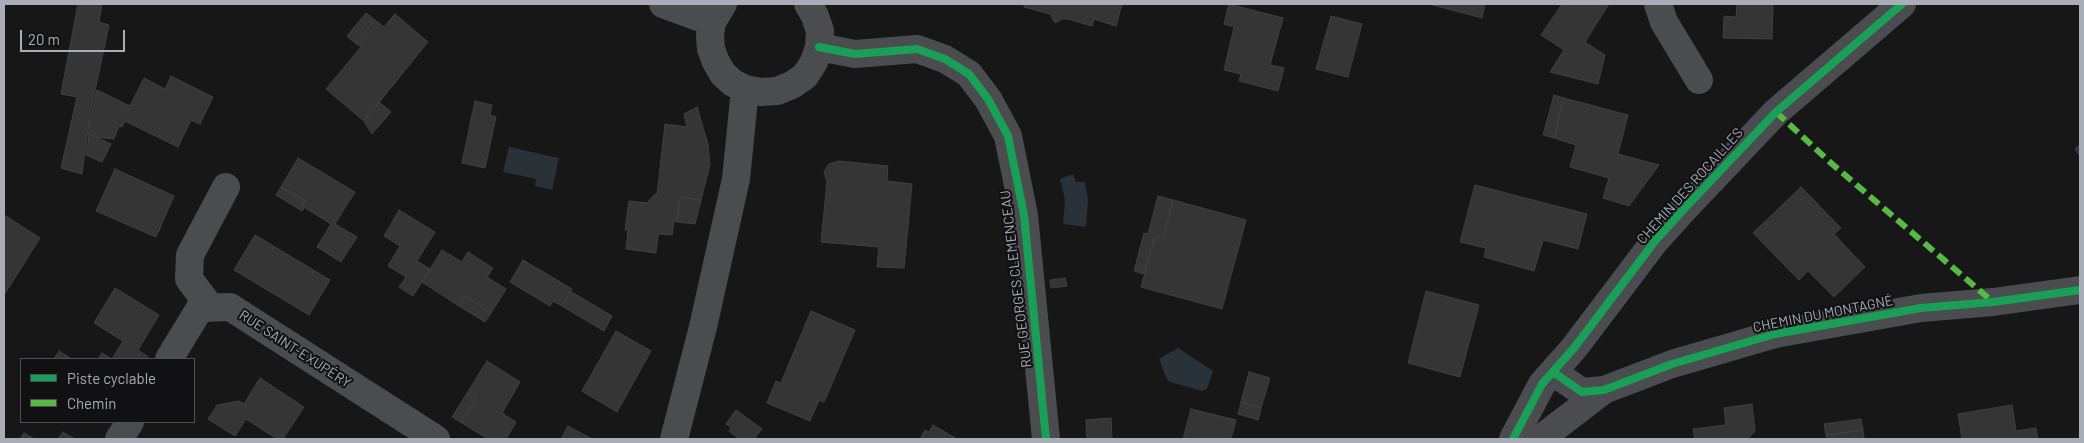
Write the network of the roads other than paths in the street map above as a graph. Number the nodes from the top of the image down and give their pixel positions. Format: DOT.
graph roads {
  1 [pos="663,4"];
  2 [pos="808,4"];
  3 [pos="1658,4"];
  4 [pos="1902,4"];
  5 [pos="717,13"];
  6 [pos="820,47"];
  7 [pos="1699,80"];
  8 [pos="745,89"];
  9 [pos="226,187"];
  10 [pos="2080,290"];
  11 [pos="211,308"];
  12 [pos="170,358"];
  13 [pos="1553,372"];
  14 [pos="1604,390"];
  15 [pos="129,423"];
  16 [pos="119,439"];
  17 [pos="436,439"];
  18 [pos="674,439"];
  19 [pos="1046,439"];
  20 [pos="1513,439"];
  21 [pos="1540,439"];
  1 -- 5 [label="street"];
  2 -- 6 [label="street"];
  3 -- 7 [label="street"];
  4 -- 13 [label="street, CHEMIN DES ROCAILLES"];
  5 -- 8 [label="street"];
  6 -- 8 [label="street"];
  6 -- 19 [label="street, RUE GEORGES CLEMENCEAU"];
  8 -- 18 [label="street"];
  9 -- 11 [label="street"];
  10 -- 14 [label="street, CHEMIN DU MONTAGNÉ"];
  11 -- 12 [label="street"];
  11 -- 17 [label="street, RUE SAINT-EXUPÉRY"];
  13 -- 14 [label="street, CHEMIN DU MONTAGNÉ"];
  13 -- 20 [label="street, CHEMIN DES ROCAILLES"];
  14 -- 21 [label="street, CHEMIN DU MONTAGNÉ"];
  15 -- 16 [label="street"];
}
